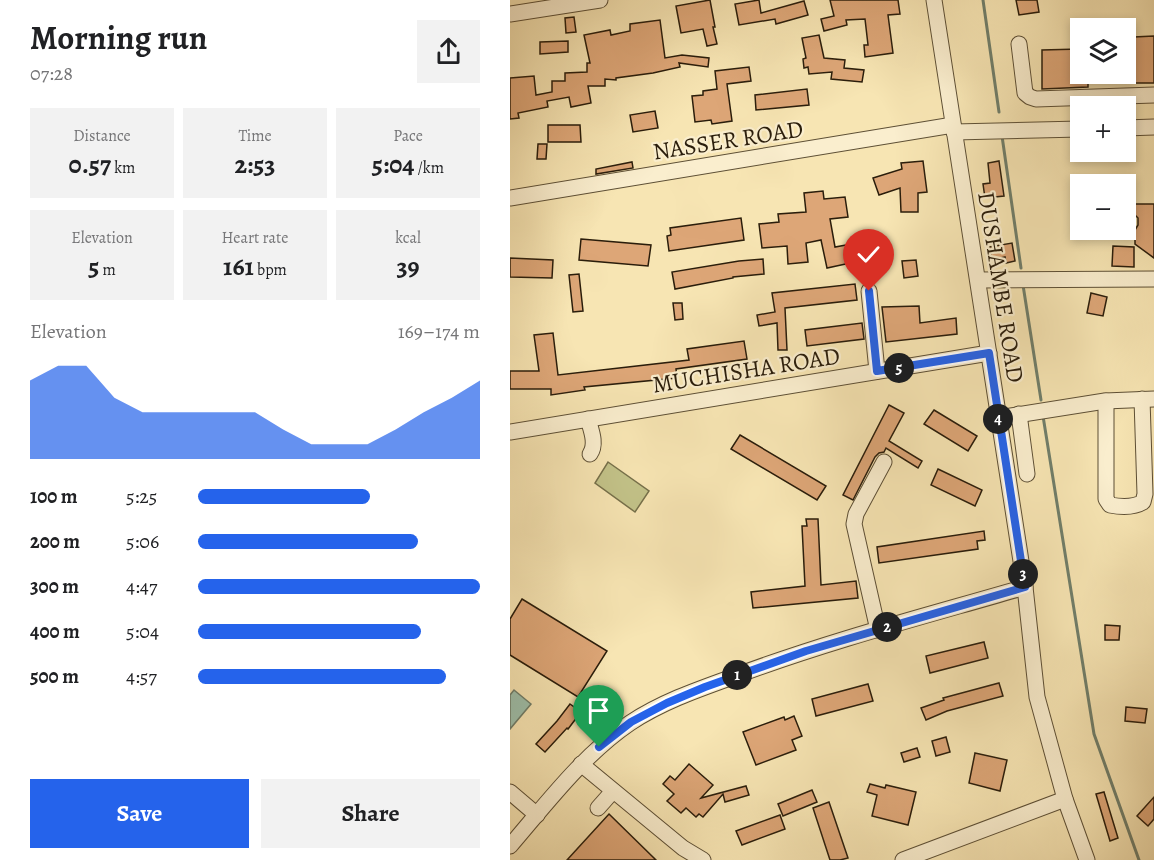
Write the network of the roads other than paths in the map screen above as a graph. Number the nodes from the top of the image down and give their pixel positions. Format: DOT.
graph roads {
  1 [pos="600,0"];
  2 [pos="934,0"];
  3 [pos="510,14"];
  4 [pos="1019,44"];
  5 [pos="1154,95"];
  6 [pos="1136,97"];
  7 [pos="1070,101"];
  8 [pos="1154,127"];
  9 [pos="1136,128"];
  10 [pos="954,129"];
  11 [pos="1070,129"];
  12 [pos="510,198"];
  13 [pos="1154,279"];
  14 [pos="978,280"];
  15 [pos="869,291"];
  16 [pos="989,353"];
  17 [pos="877,371"];
  18 [pos="1148,399"];
  19 [pos="1102,401"];
  20 [pos="1019,414"];
  21 [pos="998,418"];
  22 [pos="588,419"];
  23 [pos="510,432"];
  24 [pos="590,454"];
  25 [pos="884,462"];
  26 [pos="1027,474"];
  27 [pos="1025,587"];
  28 [pos="878,630"];
  29 [pos="581,764"];
  30 [pos="613,791"];
  31 [pos="510,792"];
  32 [pos="1065,799"];
  33 [pos="598,808"];
  34 [pos="537,815"];
  35 [pos="510,846"];
  36 [pos="703,860"];
  37 [pos="903,860"];
  38 [pos="1087,860"];
  1 -- 3 [label="street"];
  2 -- 10 [label="street, DUSHAMBE ROAD"];
  4 -- 7 [label="street"];
  5 -- 6 [label="street"];
  8 -- 9 [label="street"];
  10 -- 11 [label="street, NASSER ROAD"];
  10 -- 12 [label="street, NASSER ROAD"];
  10 -- 14 [label="street, DUSHAMBE ROAD"];
  13 -- 14 [label="street"];
  14 -- 16 [label="street, DUSHAMBE ROAD"];
  15 -- 17 [label="street"];
  16 -- 17 [label="street, MUCHISHA ROAD"];
  16 -- 21 [label="street, DUSHAMBE ROAD"];
  17 -- 22 [label="street, MUCHISHA ROAD"];
  18 -- 19 [label="street"];
  18 -- 19 [label="street"];
  19 -- 20 [label="street"];
  20 -- 21 [label="street"];
  20 -- 26 [label="street"];
  21 -- 27 [label="street, DUSHAMBE ROAD"];
  22 -- 23 [label="street, MUCHISHA ROAD"];
  22 -- 24 [label="street"];
  25 -- 28 [label="street"];
  27 -- 28 [label="street"];
  27 -- 32 [label="street, DUSHAMBE ROAD"];
  28 -- 29 [label="street"];
  29 -- 30 [label="street"];
  29 -- 34 [label="street"];
  30 -- 33 [label="street"];
  30 -- 36 [label="street"];
  31 -- 34 [label="street"];
  32 -- 37 [label="street"];
  32 -- 38 [label="street, DUSHAMBE ROAD"];
  34 -- 35 [label="street"];
}
